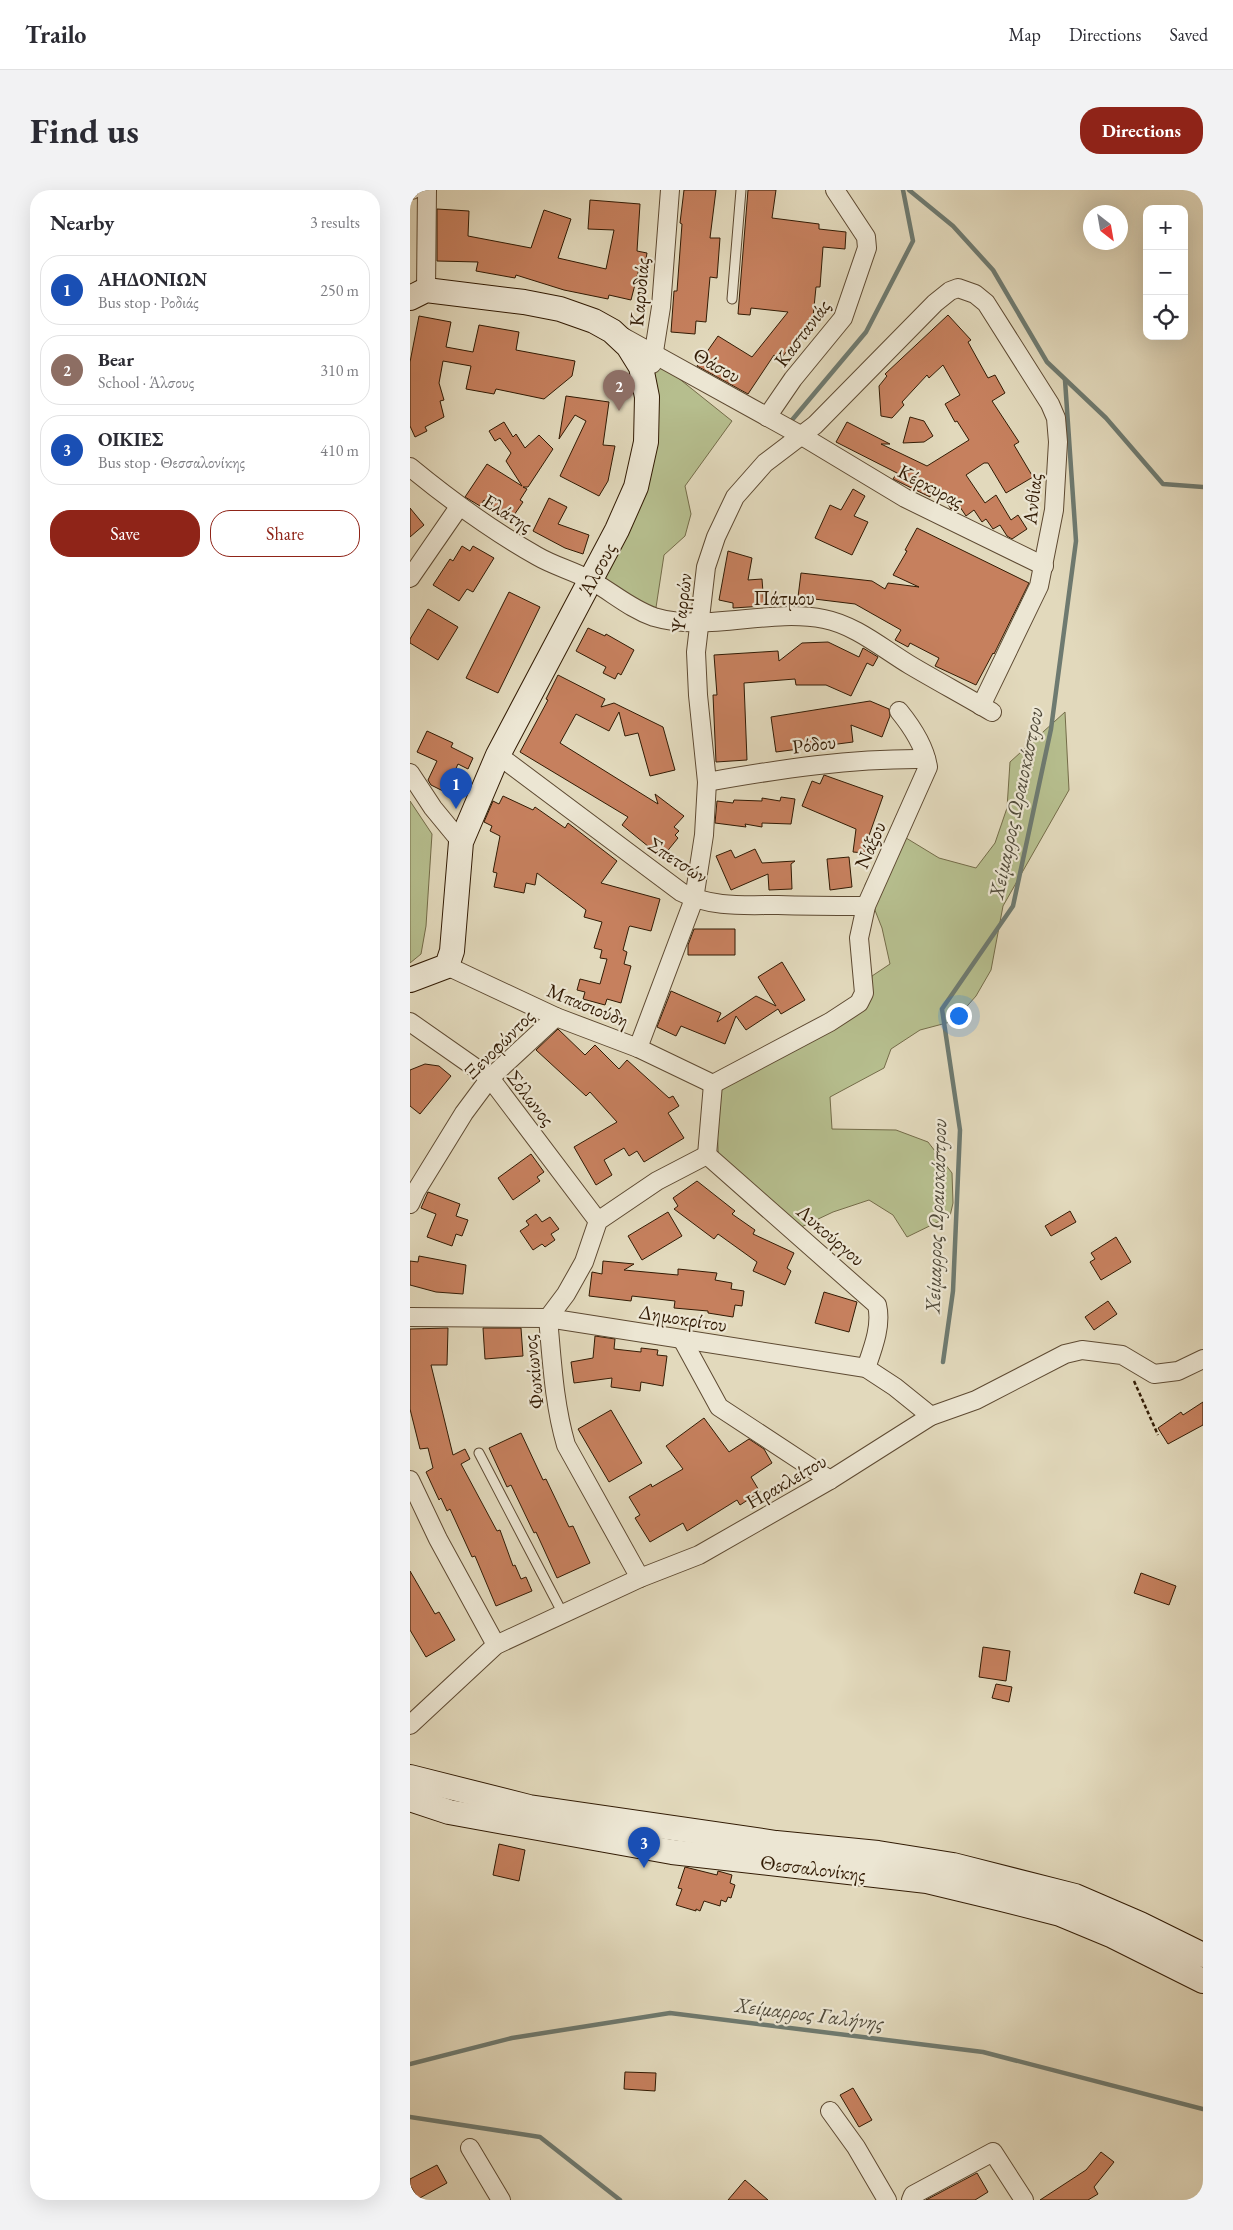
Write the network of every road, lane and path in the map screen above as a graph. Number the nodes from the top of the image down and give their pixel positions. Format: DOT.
graph roads {
  1 [pos="427,190"];
  2 [pos="670,190"];
  3 [pos="741,190"];
  4 [pos="835,190"];
  5 [pos="418,294"];
  6 [pos="732,299"];
  7 [pos="986,304"];
  8 [pos="612,331"];
  9 [pos="654,354"];
  10 [pos="647,397"];
  11 [pos="767,417"];
  12 [pos="802,436"];
  13 [pos="410,467"];
  14 [pos="459,506"];
  15 [pos="1044,566"];
  16 [pos="410,578"];
  17 [pos="591,581"];
  18 [pos="699,622"];
  19 [pos="987,709"];
  20 [pos="900,711"];
  21 [pos="498,756"];
  22 [pos="926,759"];
  23 [pos="410,773"];
  24 [pos="707,782"];
  25 [pos="461,842"];
  26 [pos="694,899"];
  27 [pos="866,906"];
  28 [pos="447,966"];
  29 [pos="410,980"];
  30 [pos="556,1017"];
  31 [pos="410,1022"];
  32 [pos="638,1048"];
  33 [pos="490,1078"];
  34 [pos="713,1084"];
  35 [pos="707,1155"];
  36 [pos="410,1204"];
  37 [pos="598,1221"];
  38 [pos="410,1317"];
  39 [pos="548,1318"];
  40 [pos="683,1341"];
  41 [pos="1122,1355"];
  42 [pos="1203,1359"];
  43 [pos="866,1368"];
  44 [pos="932,1416"];
  45 [pos="1158,1435"];
  46 [pos="479,1454"];
  47 [pos="410,1480"];
  48 [pos="830,1480"];
  49 [pos="640,1578"];
  50 [pos="563,1614"];
  51 [pos="496,1645"];
  52 [pos="410,1725"];
  53 [pos="410,1777"];
  54 [pos="410,1799"];
  55 [pos="1203,1955"];
  56 [pos="1203,1982"];
  57 [pos="830,2111"];
  58 [pos="470,2148"];
  59 [pos="502,2200"];
  60 [pos="887,2200"];
  61 [pos="911,2200"];
  62 [pos="1024,2200"];
  1 -- 5 [label="street"];
  2 -- 9 [label="street, Καρυδιάς"];
  3 -- 6 [label="lane"];
  4 -- 11 [label="street, Καστανιάς"];
  5 -- 8 [label="main road, Άλσους"];
  7 -- 12 [label="street, Ψαρρών"];
  7 -- 15 [label="street, Ανθίας"];
  8 -- 9 [label="street, Θάσου"];
  8 -- 10 [label="main road, Άλσους"];
  9 -- 10 [label="street, Καρυδιάς"];
  9 -- 11 [label="street, Θάσου"];
  10 -- 17 [label="main road, Άλσους"];
  11 -- 12 [label="street, Θάσου"];
  12 -- 15 [label="street, Κέρκυρας"];
  12 -- 18 [label="street, Ψαρρών"];
  13 -- 14 [label="street, Ελάτης"];
  14 -- 16 [label="street"];
  14 -- 17 [label="street, Ελάτης"];
  15 -- 19 [label="street, Ανθίας"];
  17 -- 18 [label="street, Πάτμου"];
  17 -- 21 [label="main road, Άλσους"];
  18 -- 19 [label="street, Πάτμου"];
  18 -- 24 [label="street, Ψαρρών"];
  20 -- 22 [label="street"];
  21 -- 25 [label="main road, Άλσους"];
  21 -- 26 [label="street, Σπετσών"];
  22 -- 24 [label="street, Ρόδου"];
  22 -- 27 [label="street, Νάξου"];
  23 -- 25 [label="street"];
  24 -- 26 [label="street, Ψαρρών"];
  25 -- 28 [label="main road, Άλσους"];
  26 -- 27 [label="street, Σπετσών"];
  26 -- 32 [label="street, Ψαρρών"];
  27 -- 34 [label="street, Νάξου"];
  28 -- 29 [label="main road"];
  28 -- 30 [label="street, Μπασιούδη"];
  30 -- 32 [label="street, Μπασιούδη"];
  30 -- 33 [label="street, Ξενοφώντος"];
  31 -- 33 [label="street, Σόλωνος"];
  32 -- 34 [label="street, Μπασιούδη"];
  33 -- 36 [label="street, Ξενοφώντος"];
  33 -- 37 [label="street, Σόλωνος"];
  34 -- 35 [label="street"];
  35 -- 37 [label="street"];
  35 -- 43 [label="street, Λυκούργου"];
  37 -- 39 [label="street, Φωκίωνος"];
  38 -- 39 [label="street, Δημοκρίτου"];
  39 -- 40 [label="street, Δημοκρίτου"];
  39 -- 49 [label="street, Φωκίωνος"];
  40 -- 43 [label="street, Δημοκρίτου"];
  40 -- 48 [label="street"];
  41 -- 42 [label="street, Ηρακλείτου"];
  41 -- 44 [label="street, Ηρακλείτου"];
  41 -- 45 [label="path"];
  43 -- 44 [label="street, Δημοκρίτου"];
  44 -- 48 [label="street, Ηρακλείτου"];
  46 -- 50 [label="lane"];
  47 -- 51 [label="street"];
  48 -- 49 [label="street, Ηρακλείτου"];
  49 -- 50 [label="street, Ηρακλείτου"];
  50 -- 51 [label="street, Ηρακλείτου"];
  51 -- 52 [label="street, Ηρακλείτου"];
  53 -- 55 [label="main road, Θεσσαλονίκης"];
  54 -- 56 [label="main road, Θεσσαλονίκης"];
  57 -- 60 [label="street"];
  58 -- 59 [label="street"];
  61 -- 62 [label="street"];
}
